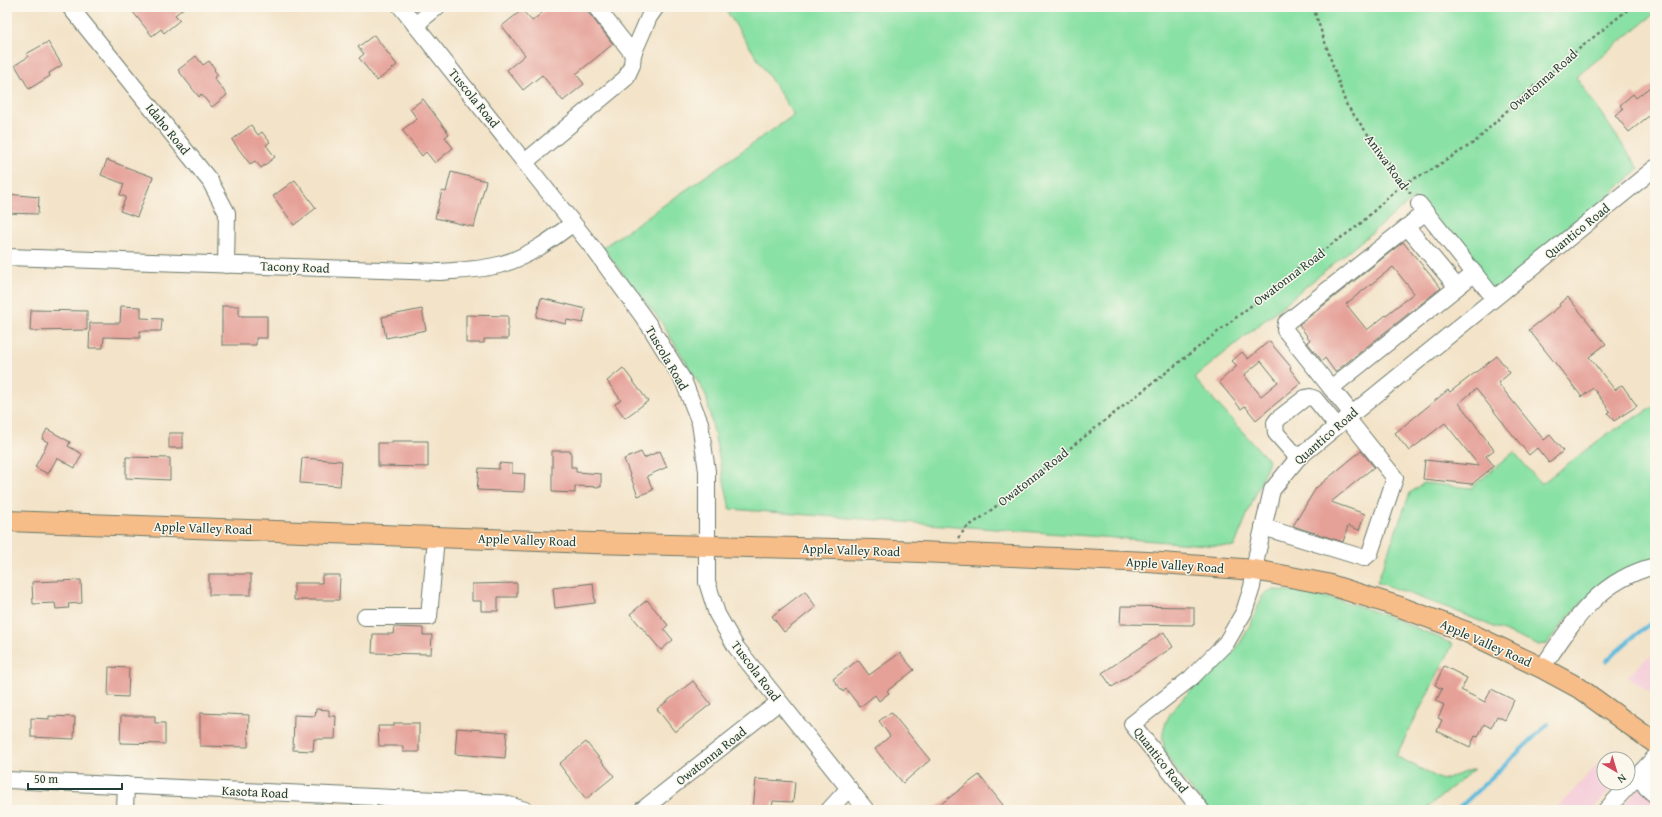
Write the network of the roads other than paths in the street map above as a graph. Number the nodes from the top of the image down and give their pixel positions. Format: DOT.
graph roads {
  1 [pos="70,7"];
  2 [pos="401,7"];
  3 [pos="437,7"];
  4 [pos="596,7"];
  5 [pos="656,7"];
  6 [pos="415,25"];
  7 [pos="634,54"];
  8 [pos="525,162"];
  9 [pos="1655,168"];
  10 [pos="572,224"];
  11 [pos="1407,227"];
  12 [pos="7,257"];
  13 [pos="226,265"];
  14 [pos="1475,273"];
  15 [pos="1457,287"];
  16 [pos="1494,298"];
  17 [pos="1331,388"];
  18 [pos="1345,419"];
  19 [pos="1298,458"];
  20 [pos="7,521"];
  21 [pos="1263,527"];
  22 [pos="436,537"];
  23 [pos="707,547"];
  24 [pos="1655,566"];
  25 [pos="1255,570"];
  26 [pos="365,617"];
  27 [pos="1542,668"];
  28 [pos="779,702"];
  29 [pos="1655,743"];
  30 [pos="1655,758"];
  31 [pos="1642,771"];
  32 [pos="7,780"];
  33 [pos="126,785"];
  34 [pos="849,788"];
  35 [pos="1655,795"];
  36 [pos="125,810"];
  37 [pos="526,810"];
  38 [pos="642,810"];
  39 [pos="829,810"];
  40 [pos="866,810"];
  41 [pos="1201,810"];
  42 [pos="1606,810"];
  1 -- 13 [label="street, Idaho Road"];
  2 -- 6 [label="street, Tuscola Road"];
  3 -- 6 [label="street"];
  4 -- 7 [label="street"];
  5 -- 7 [label="street"];
  6 -- 8 [label="street, Tuscola Road"];
  7 -- 8 [label="street"];
  8 -- 10 [label="street, Tuscola Road"];
  9 -- 16 [label="street, Quantico Road"];
  10 -- 13 [label="street, Tacony Road"];
  10 -- 23 [label="street, Tuscola Road"];
  11 -- 14 [label="street"];
  11 -- 15 [label="street"];
  11 -- 17 [label="street"];
  12 -- 13 [label="street, Tacony Road"];
  14 -- 15 [label="street"];
  14 -- 16 [label="street"];
  15 -- 17 [label="street"];
  16 -- 18 [label="street, Quantico Road"];
  17 -- 18 [label="street"];
  18 -- 19 [label="street, Quantico Road"];
  18 -- 19 [label="street"];
  18 -- 21 [label="street"];
  19 -- 21 [label="street, Quantico Road"];
  20 -- 22 [label="main road, Apple Valley Road"];
  21 -- 25 [label="street, Quantico Road"];
  22 -- 23 [label="main road, Apple Valley Road"];
  22 -- 26 [label="street"];
  23 -- 25 [label="main road, Apple Valley Road"];
  23 -- 28 [label="street, Tuscola Road"];
  24 -- 27 [label="street"];
  25 -- 27 [label="main road, Apple Valley Road"];
  25 -- 41 [label="street, Quantico Road"];
  27 -- 29 [label="main road, Apple Valley Road"];
  28 -- 34 [label="street, Tuscola Road"];
  28 -- 38 [label="street, Owatonna Road"];
  30 -- 31 [label="street"];
  31 -- 35 [label="street"];
  31 -- 42 [label="street"];
  32 -- 33 [label="street, Kasota Road"];
  33 -- 36 [label="street"];
  33 -- 37 [label="street, Kasota Road"];
  34 -- 39 [label="street"];
  34 -- 40 [label="street, Tuscola Road"];
}
